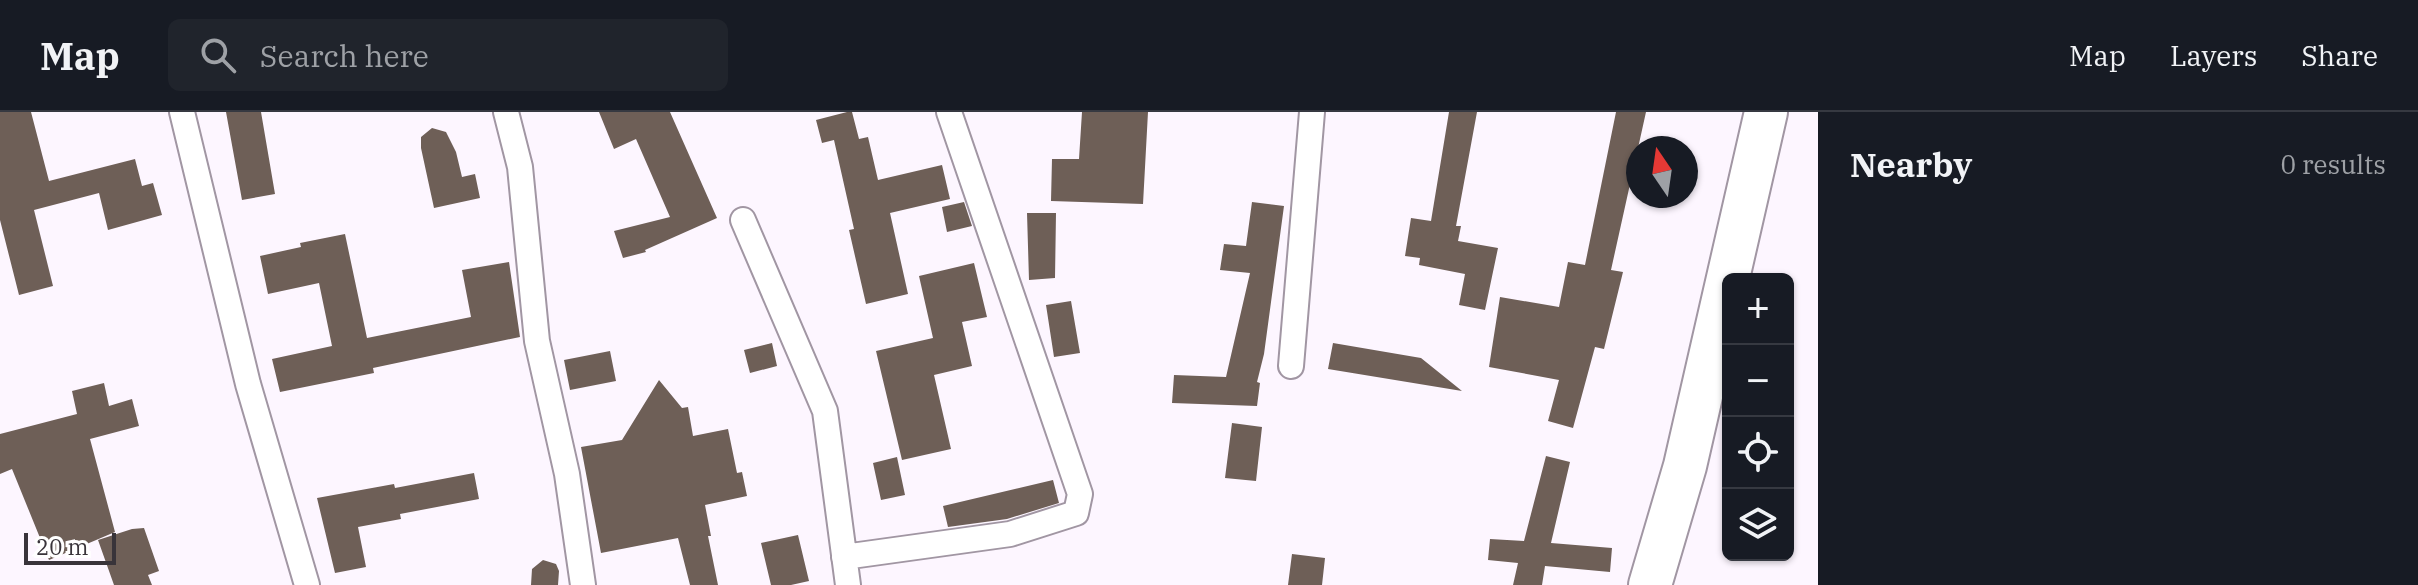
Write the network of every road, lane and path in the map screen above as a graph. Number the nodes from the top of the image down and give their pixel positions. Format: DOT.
graph roads {
  1 [pos="182,112"];
  2 [pos="506,112"];
  3 [pos="949,112"];
  4 [pos="1312,112"];
  5 [pos="1766,112"];
  6 [pos="743,220"];
  7 [pos="1291,366"];
  8 [pos="844,557"];
  9 [pos="307,585"];
  10 [pos="583,585"];
  11 [pos="848,585"];
  12 [pos="1650,585"];
  1 -- 9 [label="street"];
  2 -- 10 [label="street"];
  3 -- 8 [label="street"];
  4 -- 7 [label="street"];
  5 -- 12 [label="highway"];
  6 -- 8 [label="street"];
  8 -- 11 [label="street"];
}
